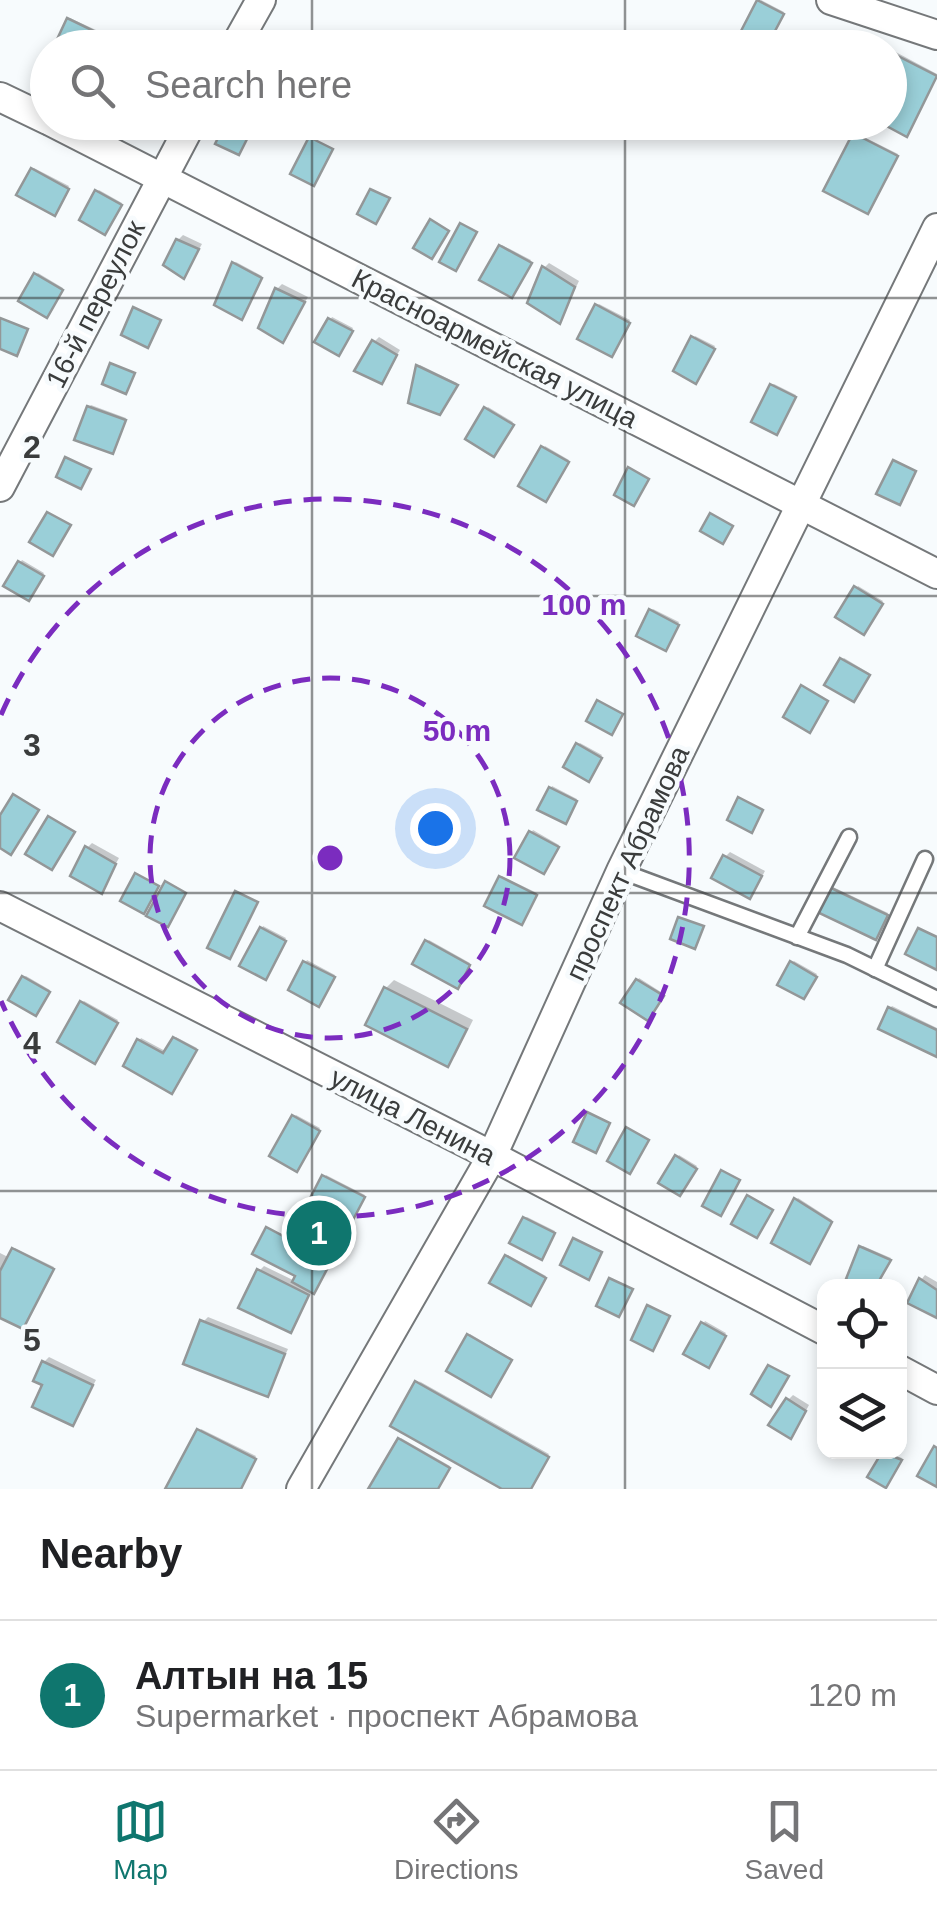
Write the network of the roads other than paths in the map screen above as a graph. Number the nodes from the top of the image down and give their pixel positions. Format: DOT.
graph roads {
  1 [pos="260,0"];
  2 [pos="831,0"];
  3 [pos="244,30"];
  4 [pos="937,35"];
  5 [pos="0,96"];
  6 [pos="30,112"];
  7 [pos="86,140"];
  8 [pos="182,140"];
  9 [pos="161,177"];
  10 [pos="937,228"];
  11 [pos="0,487"];
  12 [pos="800,504"];
  13 [pos="937,574"];
  14 [pos="849,837"];
  15 [pos="926,859"];
  16 [pos="622,871"];
  17 [pos="0,906"];
  18 [pos="798,936"];
  19 [pos="876,969"];
  20 [pos="937,999"];
  21 [pos="492,1156"];
  22 [pos="817,1326"];
  23 [pos="907,1374"];
  24 [pos="937,1390"];
  25 [pos="301,1489"];
  1 -- 3 [label="street"];
  2 -- 4 [label="street"];
  5 -- 6 [label="street, Красноармейская улица"];
  7 -- 9 [label="street, Красноармейская улица"];
  8 -- 9 [label="street, 16-й переулок"];
  9 -- 11 [label="street, 16-й переулок"];
  9 -- 12 [label="street, Красноармейская улица"];
  10 -- 12 [label="street, проспект Абрамова"];
  12 -- 13 [label="street, Красноармейская улица"];
  12 -- 16 [label="street, проспект Абрамова"];
  14 -- 18 [label="lane"];
  15 -- 19 [label="lane"];
  16 -- 18 [label="lane"];
  16 -- 21 [label="street, проспект Абрамова"];
  17 -- 21 [label="street, улица Ленина"];
  18 -- 19 [label="lane"];
  19 -- 20 [label="lane"];
  21 -- 22 [label="street, улица Ленина"];
  21 -- 25 [label="street, проспект Абрамова"];
  23 -- 24 [label="street"];
}
